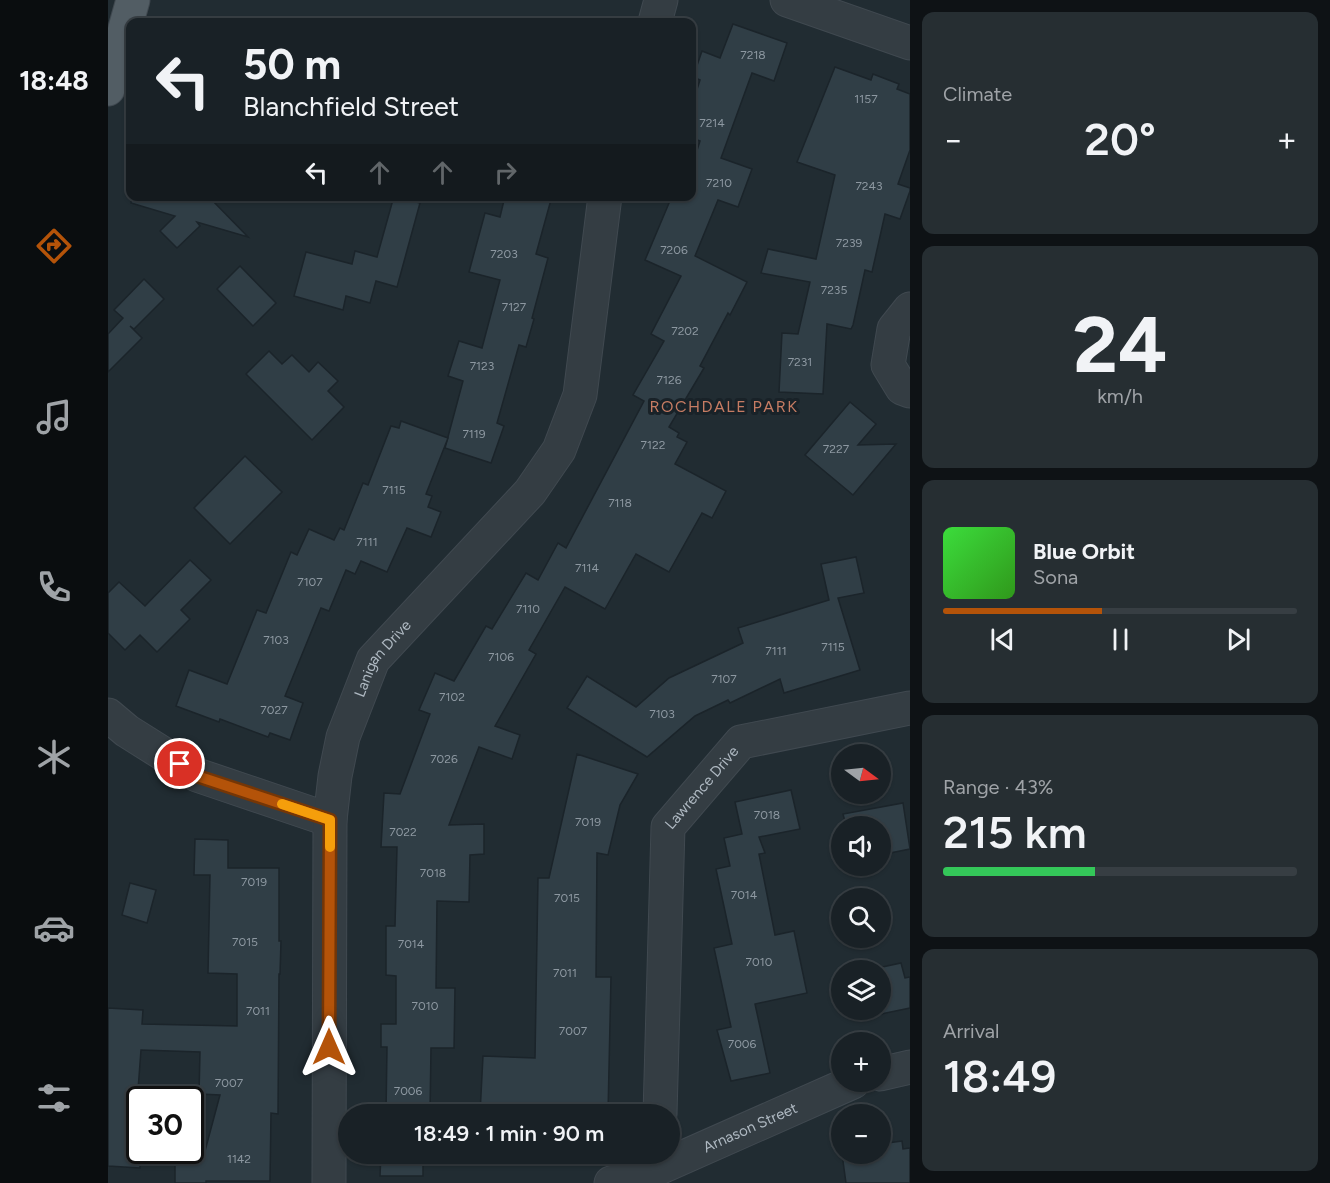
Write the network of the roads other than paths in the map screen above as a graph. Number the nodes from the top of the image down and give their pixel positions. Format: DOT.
graph roads {
  1 [pos="133,0"];
  2 [pos="662,0"];
  3 [pos="787,0"];
  4 [pos="128,18"];
  5 [pos="656,18"];
  6 [pos="126,25"];
  7 [pos="910,43"];
  8 [pos="108,89"];
  9 [pos="604,201"];
  10 [pos="910,309"];
  11 [pos="910,391"];
  12 [pos="910,708"];
  13 [pos="108,715"];
  14 [pos="330,820"];
  15 [pos="910,1067"];
  16 [pos="891,1071"];
  17 [pos="831,1092"];
  18 [pos="660,1104"];
  19 [pos="659,1168"];
  20 [pos="328,1183"];
  21 [pos="611,1183"];
  1 -- 4 [label="main road"];
  2 -- 5 [label="street"];
  3 -- 7 [label="street"];
  6 -- 8 [label="main road"];
  9 -- 14 [label="street, Lanigan Drive"];
  10 -- 11 [label="street"];
  12 -- 18 [label="street, Lawrence Drive"];
  13 -- 14 [label="street"];
  14 -- 20 [label="street, Lanigan Drive"];
  15 -- 16 [label="street"];
  17 -- 19 [label="street, Arnason Street"];
  19 -- 21 [label="street, Arnason Street"];
}
